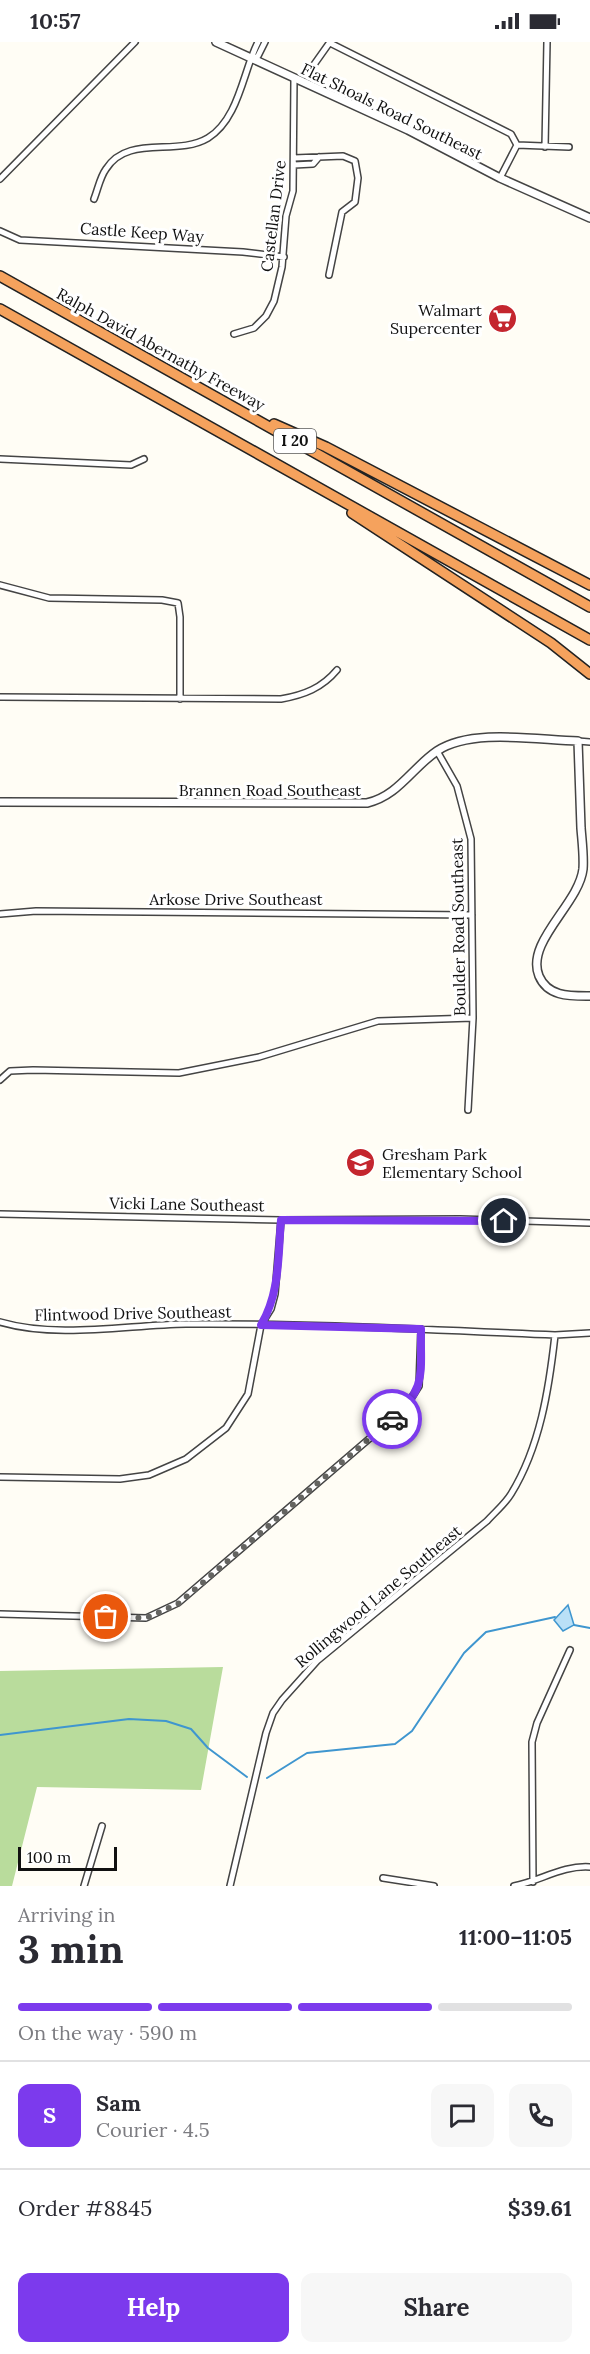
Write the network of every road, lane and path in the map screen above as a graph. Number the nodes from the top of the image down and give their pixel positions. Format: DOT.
graph roads {
  1 [pos="135,42"];
  2 [pos="216,42"];
  3 [pos="258,42"];
  4 [pos="265,42"];
  5 [pos="548,42"];
  6 [pos="330,43"];
  7 [pos="252,60"];
  8 [pos="313,66"];
  9 [pos="294,79"];
  10 [pos="517,145"];
  11 [pos="545,147"];
  12 [pos="569,147"];
  13 [pos="319,157"];
  14 [pos="294,158"];
  15 [pos="294,165"];
  16 [pos="500,178"];
  17 [pos="0,179"];
  18 [pos="94,199"];
  19 [pos="590,218"];
  20 [pos="0,231"];
  21 [pos="284,257"];
  22 [pos="329,274"];
  23 [pos="0,276"];
  24 [pos="0,309"];
  25 [pos="234,334"];
  26 [pos="219,398"];
  27 [pos="144,459"];
  28 [pos="0,461"];
  29 [pos="271,462"];
  30 [pos="0,585"];
  31 [pos="590,585"];
  32 [pos="590,607"];
  33 [pos="590,640"];
  34 [pos="337,670"];
  35 [pos="590,674"];
  36 [pos="0,697"];
  37 [pos="180,699"];
  38 [pos="578,741"];
  39 [pos="590,742"];
  40 [pos="437,751"];
  41 [pos="0,802"];
  42 [pos="0,914"];
  43 [pos="472,915"];
  44 [pos="590,996"];
  45 [pos="473,1018"];
  46 [pos="0,1080"];
  47 [pos="468,1110"];
  48 [pos="0,1214"];
  49 [pos="281,1220"];
  50 [pos="590,1223"];
  51 [pos="0,1322"];
  52 [pos="261,1325"];
  53 [pos="421,1329"];
  54 [pos="590,1333"];
  55 [pos="555,1335"];
  56 [pos="0,1477"];
  57 [pos="0,1614"];
  58 [pos="570,1650"];
  59 [pos="102,1826"];
  60 [pos="590,1867"];
  61 [pos="383,1878"];
  62 [pos="533,1882"];
  63 [pos="84,1886"];
  64 [pos="230,1886"];
  65 [pos="435,1886"];
  66 [pos="514,1886"];
  1 -- 17 [label="street"];
  2 -- 7 [label="street, Flat Shoals Road Southeast"];
  3 -- 7 [label="street"];
  4 -- 7 [label="street"];
  5 -- 11 [label="street"];
  6 -- 8 [label="street"];
  6 -- 10 [label="street"];
  7 -- 9 [label="street, Flat Shoals Road Southeast"];
  7 -- 18 [label="street"];
  9 -- 14 [label="street, Castellan Drive"];
  9 -- 16 [label="street, Flat Shoals Road Southeast"];
  10 -- 11 [label="street"];
  10 -- 16 [label="street"];
  11 -- 12 [label="street"];
  13 -- 14 [label="street"];
  13 -- 15 [label="street"];
  13 -- 22 [label="street"];
  14 -- 15 [label="street, Castellan Drive"];
  15 -- 21 [label="street, Castellan Drive"];
  16 -- 19 [label="street, Flat Shoals Road Southeast"];
  20 -- 21 [label="street, Castle Keep Way"];
  21 -- 25 [label="street, Castellan Drive"];
  23 -- 26 [label="highway, Ralph David Abernathy Freeway / I 20"];
  24 -- 29 [label="highway, I 20"];
  26 -- 31 [label="highway"];
  26 -- 32 [label="highway, Ralph David Abernathy Freeway / I 20"];
  27 -- 28 [label="street"];
  29 -- 33 [label="highway, I 20"];
  29 -- 35 [label="highway"];
  30 -- 37 [label="street"];
  34 -- 37 [label="street"];
  36 -- 37 [label="street"];
  38 -- 39 [label="street, Brannen Road Southeast"];
  38 -- 40 [label="street, Brannen Road Southeast"];
  38 -- 44 [label="street"];
  40 -- 41 [label="street, Brannen Road Southeast"];
  40 -- 43 [label="street, Boulder Road Southeast"];
  42 -- 43 [label="street, Arkose Drive Southeast"];
  43 -- 45 [label="street, Boulder Road Southeast"];
  45 -- 46 [label="street"];
  45 -- 47 [label="street, Boulder Road Southeast"];
  48 -- 49 [label="street, Vicki Lane Southeast"];
  49 -- 50 [label="street, Vicki Lane Southeast"];
  49 -- 52 [label="street"];
  51 -- 52 [label="street, Flintwood Drive Southeast"];
  52 -- 53 [label="street, Flintwood Drive Southeast"];
  52 -- 56 [label="street"];
  53 -- 55 [label="street, Flintwood Drive Southeast"];
  53 -- 57 [label="street"];
  54 -- 55 [label="street, Flintwood Drive Southeast"];
  55 -- 64 [label="street, Rollingwood Lane Southeast"];
  58 -- 62 [label="street"];
  59 -- 63 [label="street"];
  60 -- 62 [label="street"];
  61 -- 65 [label="street"];
  62 -- 66 [label="street"];
}
